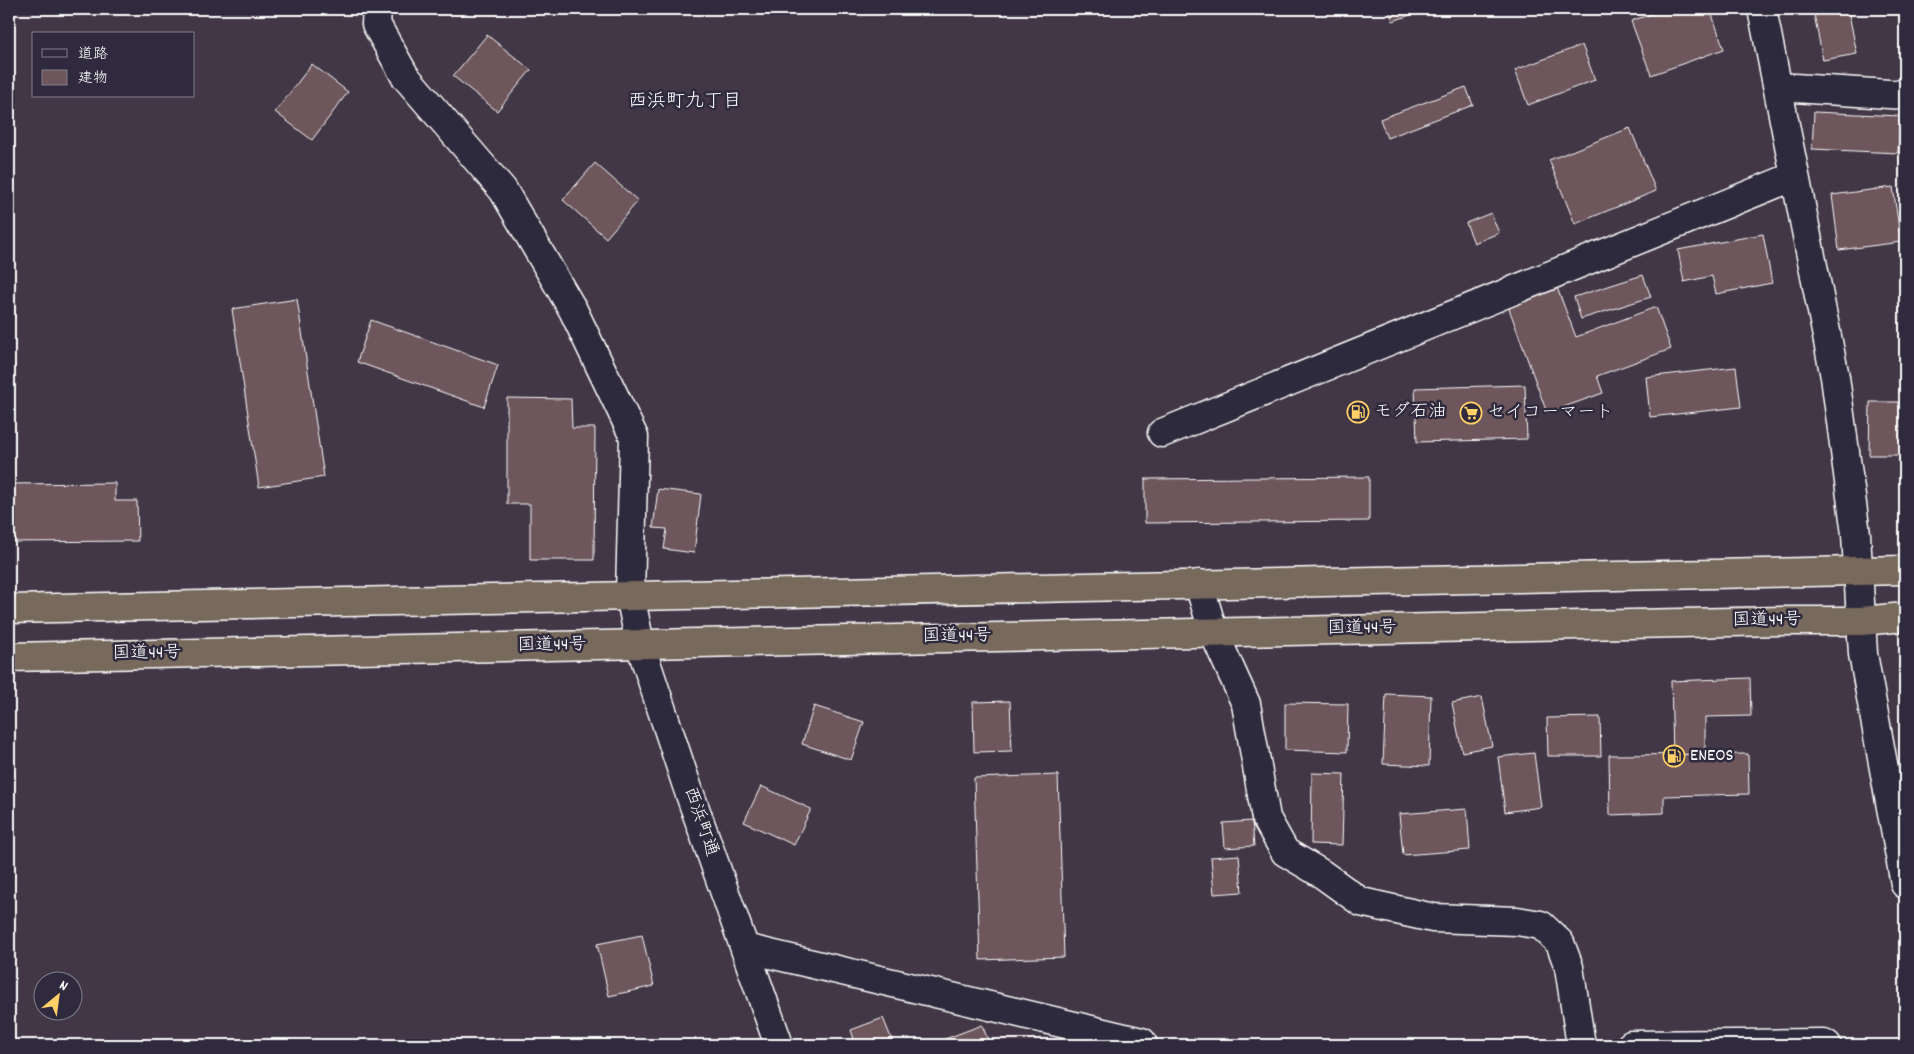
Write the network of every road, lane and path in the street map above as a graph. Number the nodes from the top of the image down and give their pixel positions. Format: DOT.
graph roads {
  1 [pos="377,9"];
  2 [pos="1762,9"];
  3 [pos="1778,87"];
  4 [pos="1905,95"];
  5 [pos="1795,176"];
  6 [pos="1162,432"];
  7 [pos="1905,570"];
  8 [pos="1857,571"];
  9 [pos="1199,584"];
  10 [pos="630,596"];
  11 [pos="9,609"];
  12 [pos="1905,617"];
  13 [pos="1861,621"];
  14 [pos="1213,631"];
  15 [pos="640,644"];
  16 [pos="9,657"];
  17 [pos="1905,884"];
  18 [pos="745,948"];
  19 [pos="1142,1042"];
  20 [pos="778,1045"];
  21 [pos="1581,1045"];
  22 [pos="1631,1045"];
  23 [pos="1827,1045"];
  1 -- 10 [label="street, 西浜町通"];
  2 -- 3 [label="street"];
  3 -- 4 [label="street"];
  3 -- 5 [label="street"];
  5 -- 6 [label="street"];
  5 -- 8 [label="street"];
  7 -- 8 [label="highway"];
  8 -- 9 [label="highway"];
  8 -- 13 [label="street"];
  9 -- 10 [label="highway"];
  9 -- 14 [label="street"];
  10 -- 11 [label="highway"];
  10 -- 15 [label="street, 西浜町通"];
  12 -- 13 [label="highway, 国道44号"];
  13 -- 14 [label="highway, 国道44号"];
  13 -- 17 [label="street"];
  14 -- 15 [label="highway, 国道44号"];
  14 -- 21 [label="street"];
  15 -- 16 [label="highway, 国道44号"];
  15 -- 18 [label="street, 西浜町通"];
  18 -- 19 [label="street"];
  18 -- 20 [label="street, 西浜町通"];
  22 -- 23 [label="street"];
}
